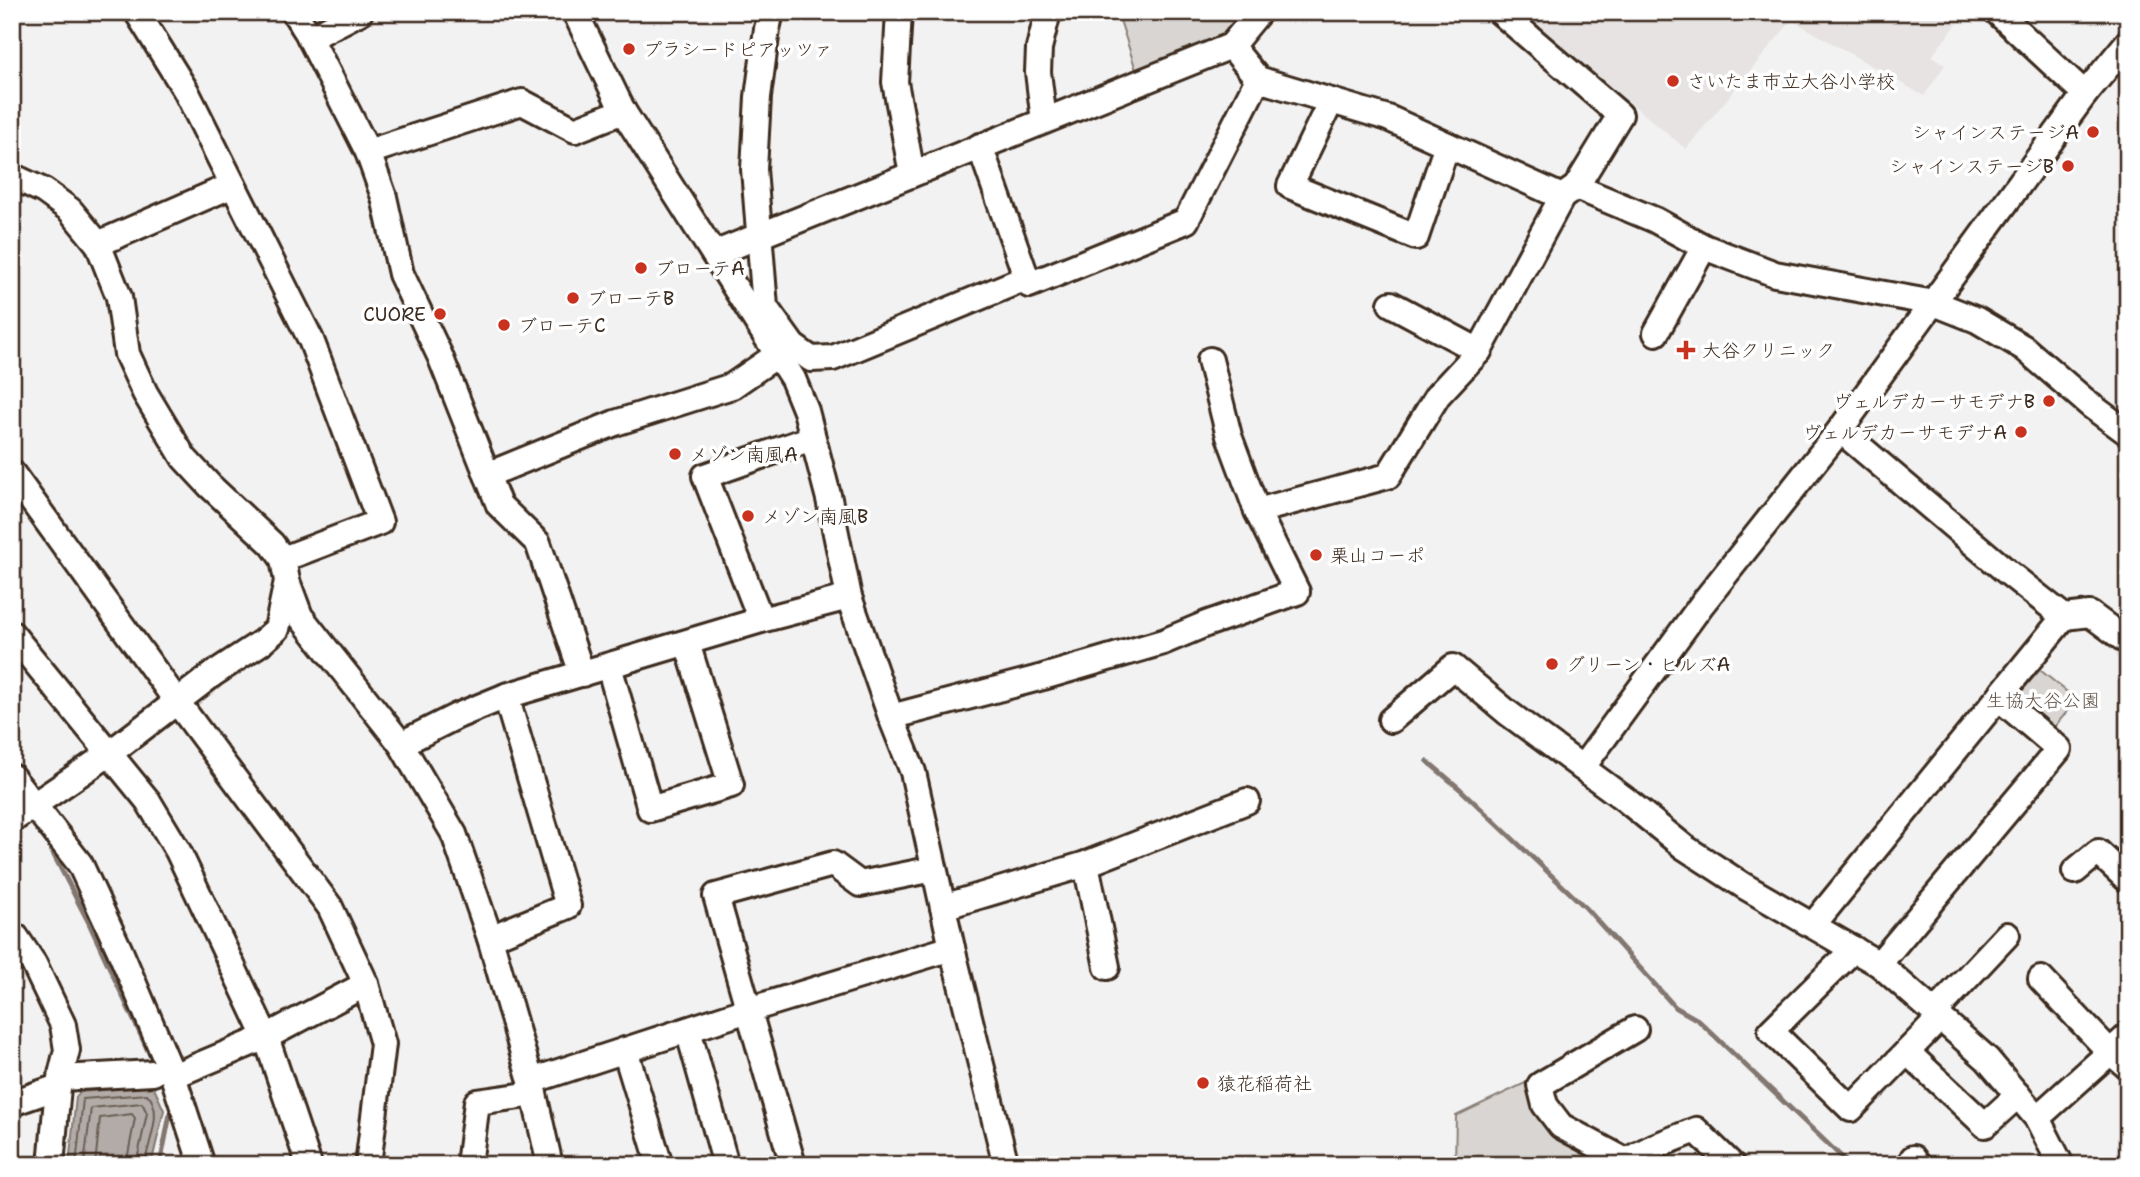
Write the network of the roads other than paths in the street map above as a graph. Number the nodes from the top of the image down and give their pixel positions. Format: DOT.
graph roads {
  1 [pos="137,12"];
  2 [pos="294,12"];
  3 [pos="360,12"];
  4 [pos="575,12"];
  5 [pos="771,12"];
  6 [pos="899,12"];
  7 [pos="1048,12"];
  8 [pos="1259,12"];
  9 [pos="1500,12"];
  10 [pos="1997,12"];
  11 [pos="310,38"];
  12 [pos="2128,42"];
  13 [pos="1231,46"];
  14 [pos="2118,74"];
  15 [pos="1258,79"];
  16 [pos="2085,94"];
  17 [pos="1331,101"];
  18 [pos="623,111"];
  19 [pos="1044,121"];
  20 [pos="1447,145"];
  21 [pos="980,146"];
  22 [pos="368,152"];
  23 [pos="912,173"];
  24 [pos="12,176"];
  25 [pos="233,186"];
  26 [pos="1569,192"];
  27 [pos="758,236"];
  28 [pos="99,244"];
  29 [pos="1704,247"];
  30 [pos="714,254"];
  31 [pos="1026,278"];
  32 [pos="1934,303"];
  33 [pos="1391,304"];
  34 [pos="1656,332"];
  35 [pos="1479,351"];
  36 [pos="777,355"];
  37 [pos="1210,360"];
  38 [pos="1840,430"];
  39 [pos="2128,433"];
  40 [pos="812,438"];
  41 [pos="12,473"];
  42 [pos="487,475"];
  43 [pos="1257,511"];
  44 [pos="285,570"];
  45 [pos="849,597"];
  46 [pos="2064,617"];
  47 [pos="761,620"];
  48 [pos="12,634"];
  49 [pos="2128,642"];
  50 [pos="687,643"];
  51 [pos="609,666"];
  52 [pos="582,674"];
  53 [pos="506,696"];
  54 [pos="1999,698"];
  55 [pos="178,703"];
  56 [pos="891,717"];
  57 [pos="1391,720"];
  58 [pos="401,744"];
  59 [pos="110,753"];
  60 [pos="1583,768"];
  61 [pos="12,777"];
  62 [pos="1247,801"];
  63 [pos="36,805"];
  64 [pos="12,820"];
  65 [pos="1086,864"];
  66 [pos="934,869"];
  67 [pos="2075,871"];
  68 [pos="2128,880"];
  69 [pos="943,907"];
  70 [pos="1813,925"];
  71 [pos="12,935"];
  72 [pos="2007,935"];
  73 [pos="490,938"];
  74 [pos="952,948"];
  75 [pos="1854,950"];
  76 [pos="1879,964"];
  77 [pos="1107,967"];
  78 [pos="2041,979"];
  79 [pos="366,984"];
  80 [pos="748,1010"];
  81 [pos="1938,1015"];
  82 [pos="1635,1029"];
  83 [pos="688,1030"];
  84 [pos="266,1037"];
  85 [pos="625,1050"];
  86 [pos="2122,1051"];
  87 [pos="1906,1052"];
  88 [pos="163,1074"];
  89 [pos="59,1083"];
  90 [pos="532,1087"];
  91 [pos="2018,1095"];
  92 [pos="12,1103"];
  93 [pos="2037,1118"];
  94 [pos="51,1165"];
  95 [pos="202,1165"];
  96 [pos="309,1165"];
  97 [pos="368,1165"];
  98 [pos="469,1165"];
  99 [pos="550,1165"];
  100 [pos="660,1165"];
  101 [pos="726,1165"];
  102 [pos="793,1165"];
  103 [pos="1006,1165"];
  104 [pos="1732,1165"];
  105 [pos="2061,1165"];
  1 -- 25 [label="street"];
  2 -- 11 [label="street"];
  3 -- 11 [label="street"];
  4 -- 18 [label="street"];
  5 -- 27 [label="street"];
  6 -- 23 [label="street"];
  7 -- 19 [label="street"];
  8 -- 13 [label="street"];
  9 -- 26 [label="street"];
  10 -- 16 [label="street"];
  11 -- 22 [label="street"];
  12 -- 14 [label="street"];
  13 -- 15 [label="street"];
  13 -- 19 [label="street"];
  14 -- 16 [label="street"];
  15 -- 17 [label="street"];
  15 -- 31 [label="street"];
  16 -- 32 [label="street"];
  17 -- 20 [label="street"];
  17 -- 20 [label="street"];
  18 -- 22 [label="street"];
  18 -- 30 [label="street"];
  19 -- 21 [label="street"];
  20 -- 26 [label="street"];
  21 -- 23 [label="street"];
  21 -- 31 [label="street"];
  22 -- 42 [label="street"];
  23 -- 27 [label="street"];
  24 -- 28 [label="street"];
  25 -- 28 [label="street"];
  25 -- 44 [label="street"];
  26 -- 29 [label="street"];
  26 -- 35 [label="street"];
  27 -- 30 [label="street"];
  27 -- 31 [label="street"];
  28 -- 44 [label="street"];
  29 -- 32 [label="street"];
  29 -- 34 [label="street"];
  30 -- 36 [label="street"];
  32 -- 38 [label="street"];
  32 -- 39 [label="street"];
  33 -- 35 [label="street"];
  35 -- 43 [label="street"];
  36 -- 40 [label="street"];
  36 -- 42 [label="street"];
  37 -- 43 [label="street"];
  38 -- 46 [label="street"];
  38 -- 60 [label="street"];
  40 -- 45 [label="street"];
  40 -- 47 [label="street"];
  41 -- 55 [label="street"];
  42 -- 52 [label="street"];
  43 -- 56 [label="street"];
  44 -- 55 [label="street"];
  44 -- 58 [label="street"];
  45 -- 47 [label="street"];
  45 -- 56 [label="street"];
  46 -- 49 [label="street"];
  46 -- 54 [label="street"];
  47 -- 50 [label="street"];
  48 -- 59 [label="street"];
  50 -- 51 [label="street"];
  50 -- 51 [label="street"];
  51 -- 52 [label="street"];
  52 -- 53 [label="street"];
  53 -- 58 [label="street"];
  53 -- 73 [label="street"];
  54 -- 70 [label="street"];
  54 -- 76 [label="street"];
  55 -- 59 [label="street"];
  55 -- 79 [label="street"];
  56 -- 66 [label="street"];
  57 -- 60 [label="street"];
  58 -- 73 [label="street"];
  59 -- 63 [label="street"];
  59 -- 84 [label="street"];
  60 -- 70 [label="street"];
  61 -- 63 [label="street"];
  62 -- 65 [label="street"];
  63 -- 64 [label="street"];
  63 -- 88 [label="street"];
  65 -- 69 [label="street"];
  65 -- 77 [label="street"];
  66 -- 69 [label="street"];
  66 -- 80 [label="street"];
  67 -- 68 [label="street"];
  69 -- 74 [label="street"];
  70 -- 75 [label="street"];
  71 -- 89 [label="street"];
  72 -- 81 [label="street"];
  73 -- 90 [label="street"];
  74 -- 80 [label="street"];
  74 -- 103 [label="street"];
  75 -- 76 [label="street"];
  75 -- 87 [label="street"];
  76 -- 81 [label="street"];
  78 -- 86 [label="street"];
  79 -- 84 [label="street"];
  79 -- 97 [label="street"];
  80 -- 83 [label="street"];
  80 -- 102 [label="street"];
  81 -- 87 [label="street"];
  81 -- 91 [label="street"];
  82 -- 104 [label="street"];
  83 -- 85 [label="street"];
  83 -- 101 [label="street"];
  84 -- 88 [label="street"];
  84 -- 96 [label="street"];
  85 -- 90 [label="street"];
  85 -- 100 [label="street"];
  86 -- 93 [label="street"];
  87 -- 91 [label="street"];
  88 -- 89 [label="street"];
  88 -- 95 [label="street"];
  89 -- 92 [label="street"];
  89 -- 94 [label="street"];
  90 -- 98 [label="street"];
  90 -- 99 [label="street"];
  91 -- 93 [label="street"];
  93 -- 105 [label="street"];
}
